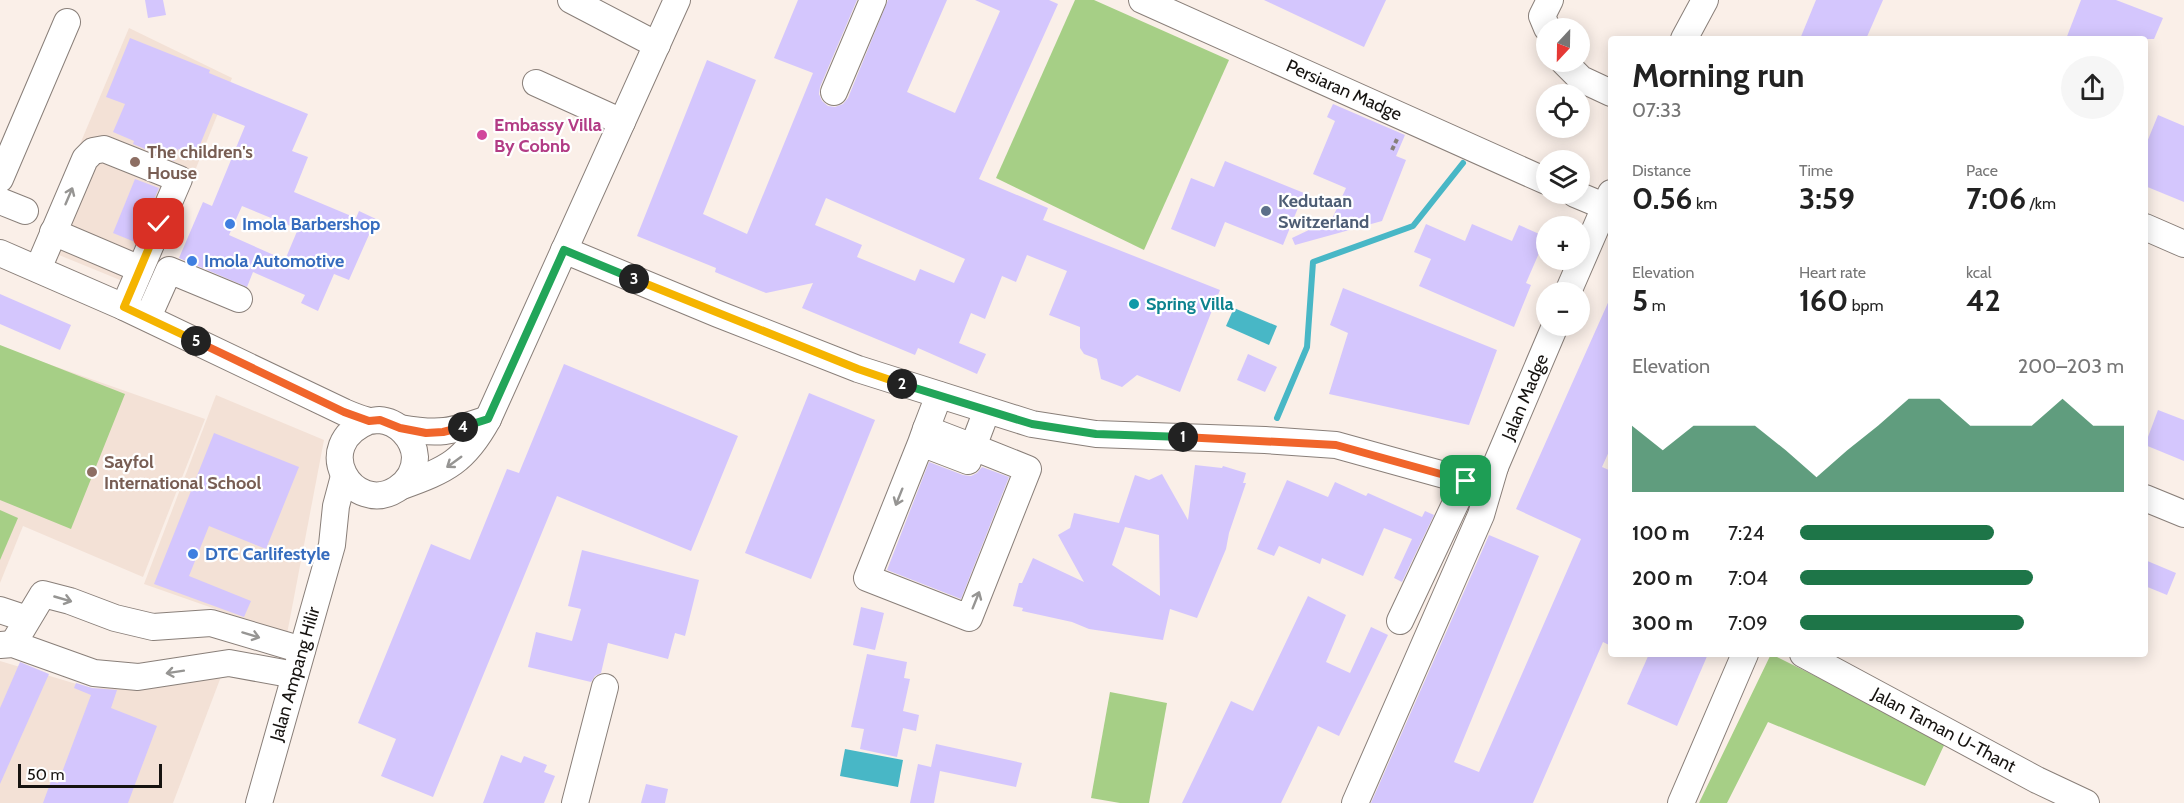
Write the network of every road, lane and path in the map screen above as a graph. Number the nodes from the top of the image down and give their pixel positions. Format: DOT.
graph roads {
  1 [pos="571,0"];
  2 [pos="676,0"];
  3 [pos="873,0"];
  4 [pos="1142,0"];
  5 [pos="1550,0"];
  6 [pos="1706,0"];
  7 [pos="1543,18"];
  8 [pos="67,22"];
  9 [pos="1686,36"];
  10 [pos="657,45"];
  11 [pos="1574,72"];
  12 [pos="536,83"];
  13 [pos="834,92"];
  14 [pos="1608,92"];
  15 [pos="622,122"];
  16 [pos="1536,177"];
  17 [pos="0,179"];
  18 [pos="1590,198"];
  19 [pos="0,201"];
  20 [pos="1608,203"];
  21 [pos="1608,205"];
  22 [pos="25,211"];
  23 [pos="2148,228"];
  24 [pos="53,232"];
  25 [pos="2184,244"];
  26 [pos="564,250"];
  27 [pos="0,253"];
  28 [pos="38,269"];
  29 [pos="140,269"];
  30 [pos="1573,282"];
  31 [pos="239,299"];
  32 [pos="124,307"];
  33 [pos="148,317"];
  34 [pos="1551,336"];
  35 [pos="939,395"];
  36 [pos="987,410"];
  37 [pos="488,419"];
  38 [pos="359,427"];
  39 [pos="400,428"];
  40 [pos="923,436"];
  41 [pos="973,447"];
  42 [pos="1495,467"];
  43 [pos="344,476"];
  44 [pos="1466,481"];
  45 [pos="402,486"];
  46 [pos="372,495"];
  47 [pos="2148,499"];
  48 [pos="2184,514"];
  49 [pos="332,545"];
  50 [pos="0,610"];
  51 [pos="27,619"];
  52 [pos="1400,621"];
  53 [pos="6,645"];
  54 [pos="302,650"];
  55 [pos="1744,657"];
  56 [pos="1809,657"];
  57 [pos="294,675"];
  58 [pos="605,687"];
  59 [pos="260,803"];
  60 [pos="574,803"];
  61 [pos="1355,803"];
  62 [pos="1681,803"];
  63 [pos="2086,803"];
  1 -- 10 [label="street"];
  2 -- 10 [label="street"];
  3 -- 13 [label="street"];
  4 -- 16 [label="street, Persiaran Madge"];
  5 -- 7 [label="street"];
  6 -- 9 [label="street"];
  8 -- 17 [label="street"];
  10 -- 15 [label="street"];
  11 -- 14 [label="street"];
  12 -- 15 [label="street"];
  15 -- 26 [label="street"];
  18 -- 20 [label="street"];
  19 -- 22 [label="street"];
  21 -- 30 [label="street"];
  23 -- 25 [label="street"];
  24 -- 28 [label="street"];
  24 -- 29 [label="street"];
  24 -- 29 [label="street, one-way"];
  26 -- 35 [label="street"];
  26 -- 37 [label="street"];
  27 -- 28 [label="street"];
  28 -- 32 [label="street"];
  29 -- 32 [label="street"];
  31 -- 33 [label="street"];
  32 -- 33 [label="street"];
  33 -- 38 [label="street"];
  34 -- 42 [label="street, Jalan Madge"];
  35 -- 36 [label="street"];
  35 -- 40 [label="street"];
  36 -- 41 [label="street"];
  36 -- 44 [label="street"];
  37 -- 39 [label="street"];
  37 -- 45 [label="street, one-way"];
  38 -- 39 [label="street"];
  38 -- 43 [label="street"];
  39 -- 45 [label="street"];
  40 -- 41 [label="street"];
  40 -- 41 [label="street, one-way"];
  42 -- 44 [label="street"];
  42 -- 61 [label="street, Jalan Madge"];
  43 -- 46 [label="street"];
  43 -- 49 [label="street, Jalan Ampang Hilir"];
  44 -- 52 [label="street"];
  45 -- 46 [label="street"];
  46 -- 49 [label="street, Jalan Ampang Hilir"];
  47 -- 48 [label="street"];
  49 -- 54 [label="street, Jalan Ampang Hilir"];
  50 -- 51 [label="street"];
  51 -- 53 [label="street"];
  51 -- 54 [label="street, one-way"];
  57 -- 53 [label="street, one-way"];
  54 -- 57 [label="street, Jalan Ampang Hilir"];
  55 -- 62 [label="street"];
  56 -- 63 [label="street, Jalan Taman U-Thant"];
  57 -- 59 [label="street, Jalan Ampang Hilir"];
  58 -- 60 [label="street"];
}
